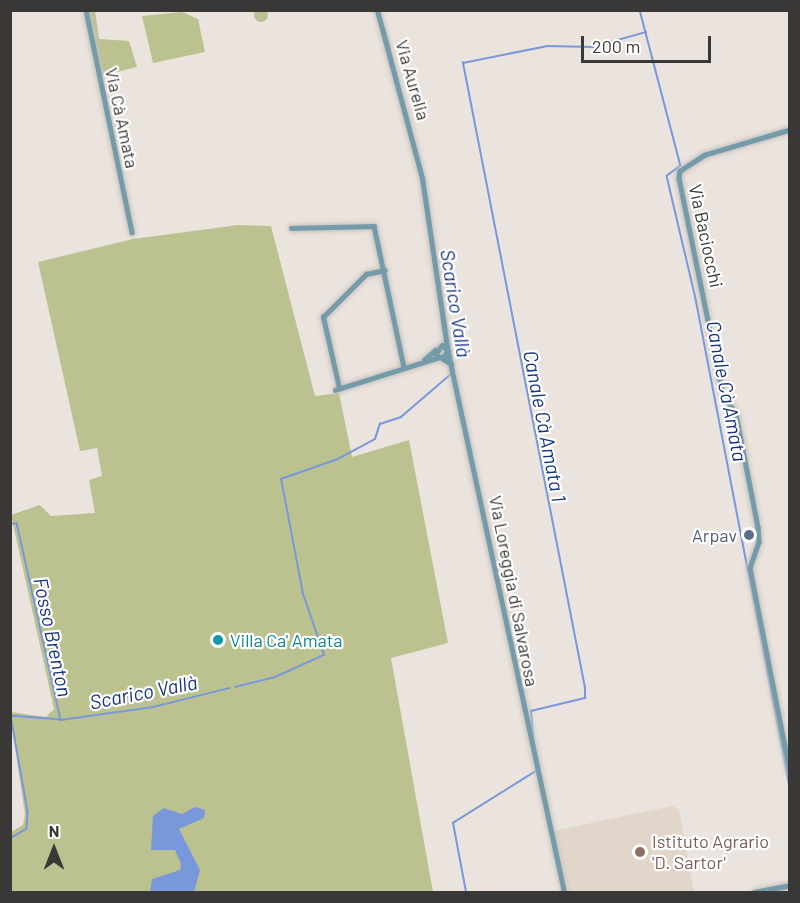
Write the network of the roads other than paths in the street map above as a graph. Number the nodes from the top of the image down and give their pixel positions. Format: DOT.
graph roads {
  1 [pos="86,10"];
  2 [pos="377,10"];
  3 [pos="789,130"];
  4 [pos="417,158"];
  5 [pos="291,228"];
  6 [pos="132,232"];
  7 [pos="385,270"];
  8 [pos="444,329"];
  9 [pos="437,348"];
  10 [pos="447,350"];
  11 [pos="441,358"];
  12 [pos="424,360"];
  13 [pos="404,367"];
  14 [pos="453,368"];
  15 [pos="789,771"];
  16 [pos="789,885"];
  17 [pos="564,892"];
  18 [pos="754,892"];
  1 -- 6 [label="street, Via Cà Amata"];
  2 -- 4 [label="street, Via Aurelia"];
  3 -- 15 [label="street, Via Baciocchi"];
  4 -- 8 [label="street, Via Loreggia di Salvarosa"];
  5 -- 7 [label="street"];
  7 -- 13 [label="street"];
  7 -- 13 [label="street"];
  8 -- 9 [label="street, Via Loreggia di Salvarosa"];
  8 -- 10 [label="street, Via Loreggia di Salvarosa"];
  9 -- 10 [label="street"];
  9 -- 11 [label="street"];
  9 -- 12 [label="street"];
  10 -- 11 [label="street"];
  10 -- 14 [label="street, Via Loreggia di Salvarosa"];
  11 -- 12 [label="street"];
  11 -- 14 [label="street"];
  12 -- 13 [label="street"];
  14 -- 17 [label="street, Via Loreggia di Salvarosa"];
  16 -- 18 [label="street"];
}
